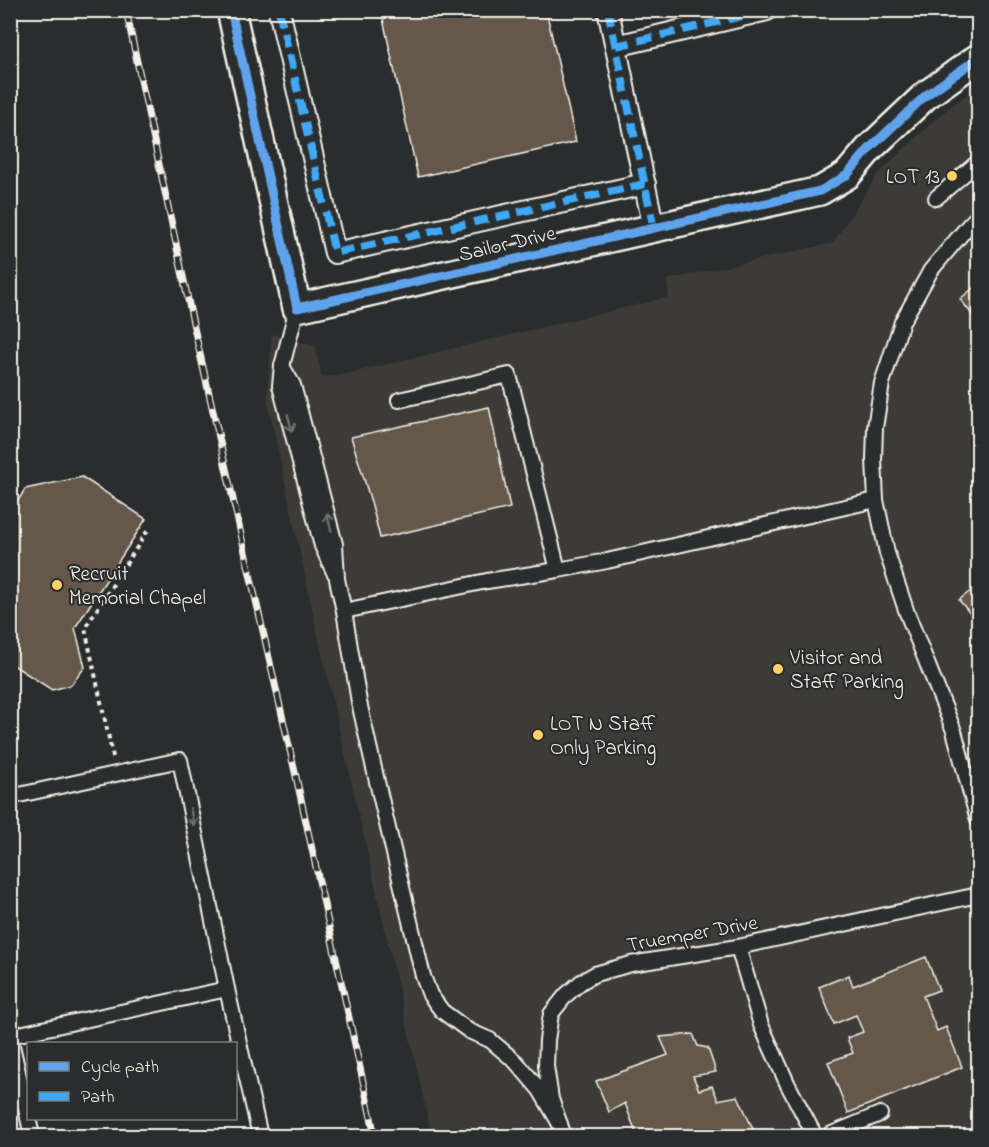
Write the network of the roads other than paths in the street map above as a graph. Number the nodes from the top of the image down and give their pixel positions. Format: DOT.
graph roads {
  1 [pos="231,10"];
  2 [pos="279,10"];
  3 [pos="608,10"];
  4 [pos="767,10"];
  5 [pos="616,46"];
  6 [pos="978,58"];
  7 [pos="978,162"];
  8 [pos="645,184"];
  9 [pos="936,198"];
  10 [pos="978,216"];
  11 [pos="654,229"];
  12 [pos="297,308"];
  13 [pos="399,400"];
  14 [pos="876,500"];
  15 [pos="558,570"];
  16 [pos="345,611"];
  17 [pos="10,797"];
  18 [pos="978,820"];
  19 [pos="978,895"];
  20 [pos="738,947"];
  21 [pos="227,989"];
  22 [pos="10,1036"];
  23 [pos="27,1114"];
  24 [pos="880,1114"];
  25 [pos="28,1120"];
  26 [pos="562,1130"];
  27 [pos="32,1137"];
  28 [pos="260,1137"];
  29 [pos="815,1137"];
  30 [pos="827,1137"];
  1 -- 12 [label="street"];
  2 -- 8 [label="street"];
  3 -- 5 [label="street"];
  4 -- 5 [label="street"];
  5 -- 8 [label="street"];
  6 -- 11 [label="street, Sailor Drive"];
  7 -- 9 [label="lane"];
  8 -- 11 [label="street"];
  10 -- 14 [label="lane"];
  11 -- 12 [label="street, Sailor Drive"];
  12 -- 16 [label="lane"];
  13 -- 15 [label="lane"];
  14 -- 15 [label="lane"];
  14 -- 18 [label="lane"];
  15 -- 16 [label="lane"];
  16 -- 26 [label="lane"];
  17 -- 21 [label="lane, one-way"];
  19 -- 20 [label="lane, Truemper Drive"];
  20 -- 26 [label="lane, Truemper Drive"];
  20 -- 29 [label="lane"];
  21 -- 22 [label="lane"];
  21 -- 28 [label="lane"];
  22 -- 23 [label="lane"];
  24 -- 30 [label="lane"];
  25 -- 27 [label="lane"];
}
